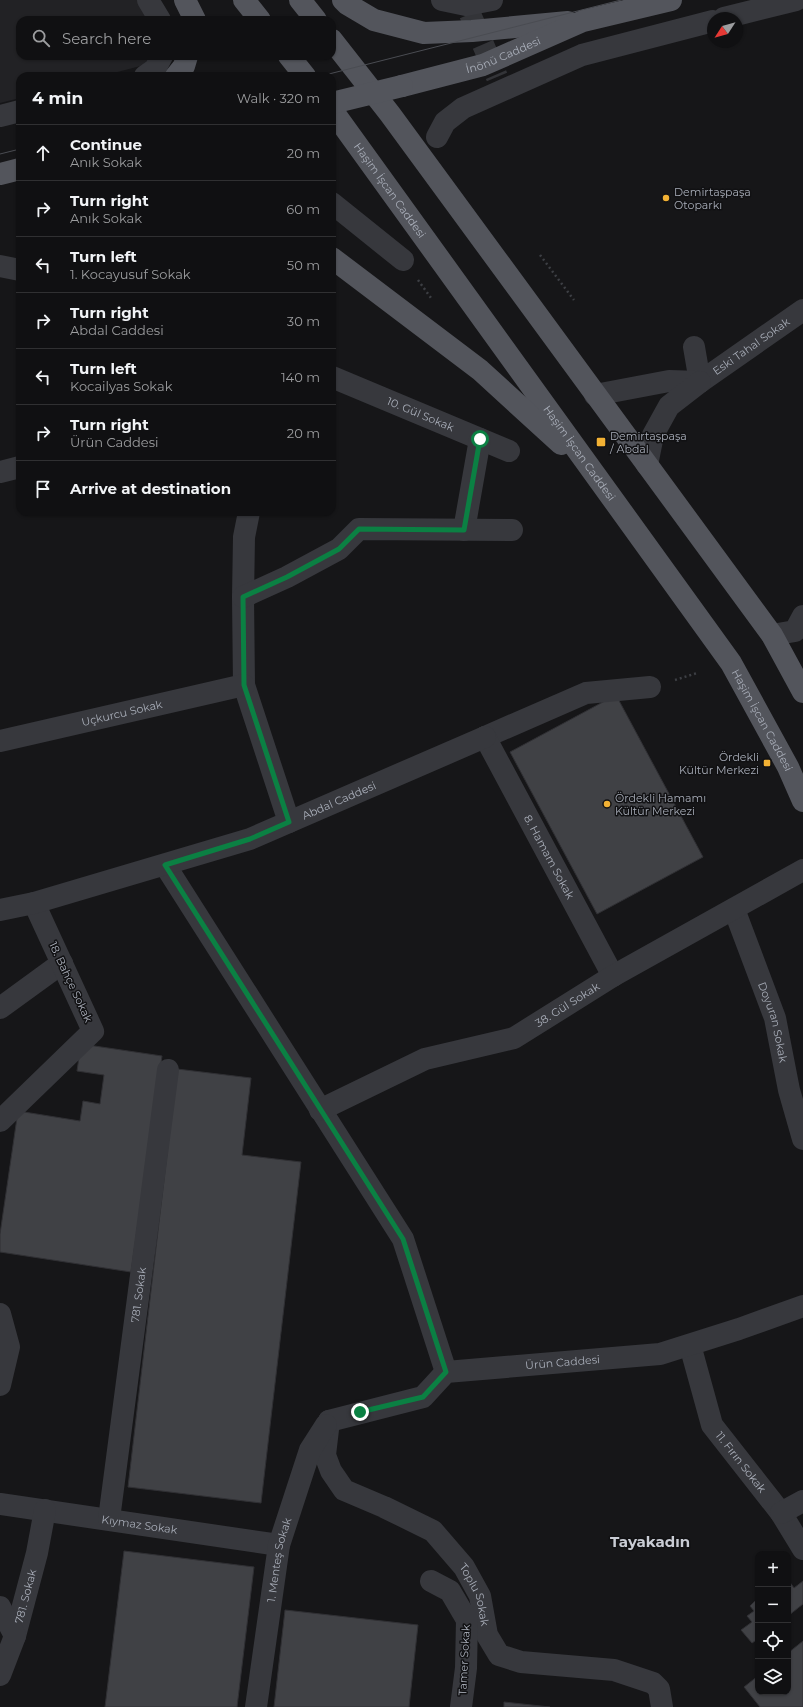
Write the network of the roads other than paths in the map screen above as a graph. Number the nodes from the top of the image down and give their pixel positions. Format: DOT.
graph roads {
  1 [pos="148,0"];
  2 [pos="185,0"];
  3 [pos="244,0"];
  4 [pos="300,0"];
  5 [pos="343,0"];
  6 [pos="442,0"];
  7 [pos="492,0"];
  8 [pos="671,0"];
  9 [pos="796,0"];
  10 [pos="743,13"];
  11 [pos="158,16"];
  12 [pos="193,16"];
  13 [pos="257,16"];
  14 [pos="313,16"];
  15 [pos="583,22"];
  16 [pos="707,23"];
  17 [pos="336,45"];
  18 [pos="160,60"];
  19 [pos="186,60"];
  20 [pos="292,60"];
  21 [pos="150,72"];
  22 [pos="179,72"];
  23 [pos="302,72"];
  24 [pos="336,109"];
  25 [pos="16,112"];
  26 [pos="336,113"];
  27 [pos="0,116"];
  28 [pos="437,137"];
  29 [pos="16,170"];
  30 [pos="0,174"];
  31 [pos="336,206"];
  32 [pos="403,260"];
  33 [pos="336,261"];
  34 [pos="0,266"];
  35 [pos="16,269"];
  36 [pos="803,310"];
  37 [pos="694,347"];
  38 [pos="336,379"];
  39 [pos="700,382"];
  40 [pos="595,395"];
  41 [pos="480,439"];
  42 [pos="509,451"];
  43 [pos="647,466"];
  44 [pos="16,468"];
  45 [pos="0,472"];
  46 [pos="616,503"];
  47 [pos="248,516"];
  48 [pos="464,530"];
  49 [pos="512,530"];
  50 [pos="243,597"];
  51 [pos="803,616"];
  52 [pos="772,635"];
  53 [pos="244,685"];
  54 [pos="650,687"];
  55 [pos="803,692"];
  56 [pos="486,737"];
  57 [pos="0,741"];
  58 [pos="803,801"];
  59 [pos="289,822"];
  60 [pos="165,865"];
  61 [pos="803,870"];
  62 [pos="34,903"];
  63 [pos="734,909"];
  64 [pos="0,910"];
  65 [pos="62,963"];
  66 [pos="613,976"];
  67 [pos="0,1008"];
  68 [pos="168,1070"];
  69 [pos="320,1110"];
  70 [pos="0,1121"];
  71 [pos="803,1139"];
  72 [pos="803,1306"];
  73 [pos="0,1314"];
  74 [pos="690,1345"];
  75 [pos="446,1372"];
  76 [pos="0,1385"];
  77 [pos="329,1421"];
  78 [pos="803,1501"];
  79 [pos="0,1504"];
  80 [pos="45,1510"];
  81 [pos="781,1513"];
  82 [pos="110,1519"];
  83 [pos="279,1545"];
  84 [pos="803,1549"];
  85 [pos="431,1581"];
  86 [pos="0,1607"];
  87 [pos="15,1636"];
  88 [pos="0,1675"];
  89 [pos="256,1707"];
  90 [pos="461,1707"];
  91 [pos="662,1707"];
  1 -- 11 [label="street"];
  2 -- 12 [label="main road"];
  3 -- 13 [label="main road"];
  4 -- 14 [label="main road"];
  5 -- 15 [label="main road"];
  6 -- 7 [label="street"];
  8 -- 15 [label="main road, İnönü Caddesi"];
  9 -- 10 [label="street"];
  15 -- 24 [label="main road, İnönü Caddesi, bridge"];
  16 -- 28 [label="street"];
  17 -- 40 [label="main road"];
  18 -- 21 [label="street"];
  19 -- 22 [label="main road"];
  20 -- 23 [label="main road"];
  25 -- 27 [label="street"];
  26 -- 46 [label="main road, Haşim İşcan Caddesi"];
  29 -- 30 [label="main road"];
  31 -- 32 [label="street"];
  33 -- 46 [label="main road"];
  34 -- 35 [label="street"];
  36 -- 39 [label="street, Eski Tahal Sokak"];
  37 -- 39 [label="street, Eski Tahal Sokak"];
  38 -- 41 [label="street, 10. Gül Sokak"];
  39 -- 40 [label="street"];
  39 -- 43 [label="street, Eski Tahal Sokak"];
  40 -- 43 [label="main road"];
  41 -- 42 [label="street, 10. Gül Sokak"];
  41 -- 48 [label="street"];
  43 -- 52 [label="main road"];
  44 -- 45 [label="street"];
  46 -- 58 [label="main road, Haşim İşcan Caddesi"];
  47 -- 50 [label="street"];
  48 -- 49 [label="street"];
  48 -- 50 [label="street"];
  50 -- 53 [label="street"];
  51 -- 52 [label="street"];
  52 -- 55 [label="main road"];
  53 -- 57 [label="street, Uçkurcu Sokak"];
  53 -- 59 [label="street"];
  54 -- 56 [label="street, Abdal Caddesi"];
  56 -- 59 [label="street, Abdal Caddesi"];
  56 -- 66 [label="street, 8. Hamam Sokak"];
  59 -- 60 [label="street, Abdal Caddesi"];
  60 -- 62 [label="street, Abdal Caddesi"];
  60 -- 69 [label="street"];
  61 -- 63 [label="street, 38. Gül Sokak"];
  62 -- 64 [label="street, Abdal Caddesi"];
  62 -- 65 [label="street, 18. Bahçe Sokak"];
  63 -- 66 [label="street, 38. Gül Sokak"];
  63 -- 71 [label="street, Doyuran Sokak"];
  65 -- 67 [label="street"];
  65 -- 70 [label="street, 18. Bahçe Sokak"];
  66 -- 69 [label="street, 38. Gül Sokak"];
  68 -- 82 [label="street, 781. Sokak"];
  69 -- 75 [label="street"];
  72 -- 74 [label="street, Ürün Caddesi"];
  73 -- 76 [label="street"];
  74 -- 75 [label="street, Ürün Caddesi"];
  74 -- 81 [label="street, 11. Fırın Sokak"];
  75 -- 77 [label="street"];
  77 -- 83 [label="street, 1. Menteş Sokak"];
  77 -- 91 [label="street, Toplu Sokak"];
  78 -- 81 [label="street"];
  79 -- 80 [label="street, Kıymaz Sokak"];
  80 -- 82 [label="street, Kıymaz Sokak"];
  80 -- 87 [label="street, 781. Sokak"];
  81 -- 84 [label="street, 11. Fırın Sokak"];
  82 -- 83 [label="street, Kıymaz Sokak"];
  83 -- 89 [label="street, 1. Menteş Sokak"];
  85 -- 90 [label="street, Tamer Sokak"];
  86 -- 87 [label="street"];
  87 -- 88 [label="street, 781. Sokak"];
}
